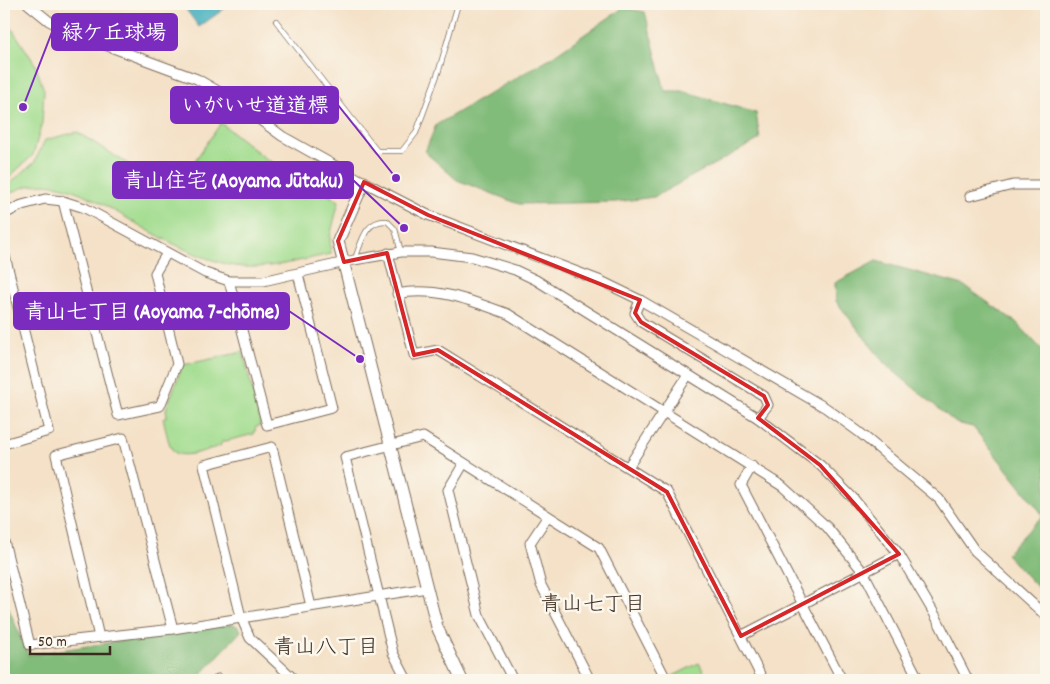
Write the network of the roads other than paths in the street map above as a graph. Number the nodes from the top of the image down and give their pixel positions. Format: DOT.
graph roads {
  1 [pos="28,4"];
  2 [pos="458,4"];
  3 [pos="276,21"];
  4 [pos="364,182"];
  5 [pos="1046,185"];
  6 [pos="970,196"];
  7 [pos="63,201"];
  8 [pos="4,214"];
  9 [pos="4,252"];
  10 [pos="401,252"];
  11 [pos="167,253"];
  12 [pos="388,253"];
  13 [pos="349,261"];
  14 [pos="298,274"];
  15 [pos="229,281"];
  16 [pos="397,294"];
  17 [pos="640,300"];
  18 [pos="688,375"];
  19 [pos="664,413"];
  20 [pos="758,418"];
  21 [pos="4,444"];
  22 [pos="389,445"];
  23 [pos="464,463"];
  24 [pos="752,466"];
  25 [pos="628,468"];
  26 [pos="548,516"];
  27 [pos="4,541"];
  28 [pos="899,554"];
  29 [pos="864,573"];
  30 [pos="427,588"];
  31 [pos="378,596"];
  32 [pos="802,604"];
  33 [pos="311,606"];
  34 [pos="1046,616"];
  35 [pos="242,617"];
  36 [pos="173,629"];
  37 [pos="741,636"];
  38 [pos="99,637"];
  39 [pos="295,680"];
  40 [pos="407,680"];
  41 [pos="462,680"];
  42 [pos="513,680"];
  43 [pos="590,680"];
  44 [pos="654,680"];
  45 [pos="763,680"];
  46 [pos="842,680"];
  47 [pos="919,680"];
  48 [pos="968,680"];
  1 -- 4 [label="street"];
  2 -- 3 [label="lane"];
  4 -- 13 [label="street"];
  4 -- 17 [label="street"];
  5 -- 6 [label="street"];
  7 -- 8 [label="street"];
  7 -- 11 [label="street"];
  7 -- 11 [label="street"];
  9 -- 21 [label="street"];
  10 -- 12 [label="street"];
  10 -- 13 [label="lane"];
  10 -- 18 [label="street"];
  11 -- 15 [label="street"];
  12 -- 13 [label="street"];
  12 -- 16 [label="street"];
  13 -- 14 [label="street"];
  13 -- 22 [label="street"];
  14 -- 15 [label="street"];
  14 -- 15 [label="street"];
  16 -- 19 [label="street"];
  16 -- 25 [label="street"];
  17 -- 20 [label="street"];
  17 -- 34 [label="street"];
  18 -- 19 [label="street"];
  18 -- 20 [label="street"];
  19 -- 24 [label="street"];
  19 -- 25 [label="street"];
  20 -- 28 [label="street"];
  22 -- 23 [label="street"];
  22 -- 30 [label="street"];
  22 -- 31 [label="street"];
  23 -- 26 [label="street"];
  23 -- 42 [label="street"];
  24 -- 29 [label="street"];
  24 -- 32 [label="street"];
  25 -- 37 [label="street"];
  26 -- 43 [label="street"];
  26 -- 44 [label="street"];
  27 -- 38 [label="street"];
  28 -- 29 [label="street"];
  28 -- 48 [label="street"];
  29 -- 32 [label="street"];
  29 -- 47 [label="street"];
  30 -- 31 [label="street"];
  30 -- 41 [label="street"];
  31 -- 33 [label="street"];
  31 -- 40 [label="street"];
  32 -- 37 [label="street"];
  32 -- 46 [label="street"];
  33 -- 35 [label="street"];
  33 -- 35 [label="street"];
  35 -- 36 [label="street"];
  35 -- 39 [label="street"];
  36 -- 38 [label="street"];
  36 -- 38 [label="street"];
  37 -- 45 [label="street"];
}
